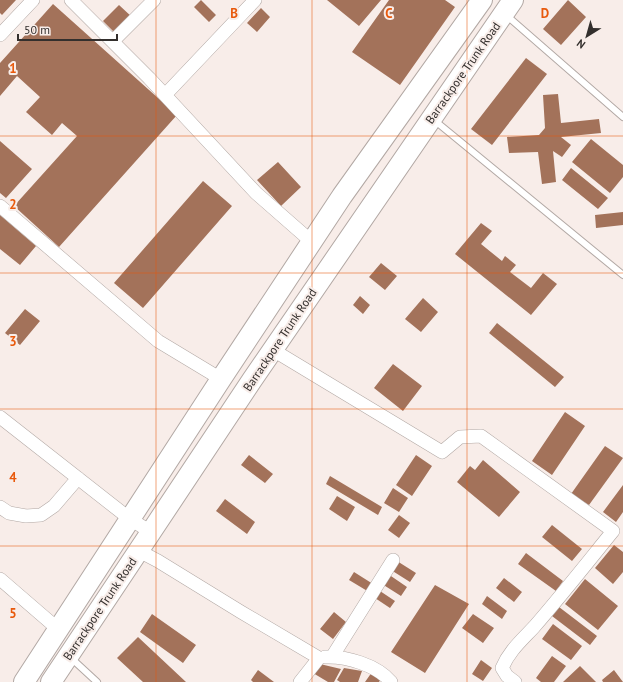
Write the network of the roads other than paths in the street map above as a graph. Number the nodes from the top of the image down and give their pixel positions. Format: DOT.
graph roads {
  1 [pos="33,0"];
  2 [pos="71,0"];
  3 [pos="154,0"];
  4 [pos="255,0"];
  5 [pos="482,0"];
  6 [pos="509,7"];
  7 [pos="0,35"];
  8 [pos="112,41"];
  9 [pos="165,95"];
  10 [pos="623,117"];
  11 [pos="432,118"];
  12 [pos="351,184"];
  13 [pos="374,202"];
  14 [pos="0,206"];
  15 [pos="312,242"];
  16 [pos="623,275"];
  17 [pos="273,350"];
  18 [pos="221,379"];
  19 [pos="0,417"];
  20 [pos="78,478"];
  21 [pos="0,507"];
  22 [pos="130,519"];
  23 [pos="152,532"];
  24 [pos="139,551"];
  25 [pos="393,560"];
  26 [pos="0,579"];
  27 [pos="58,629"];
  28 [pos="68,656"];
  29 [pos="325,657"];
  30 [pos="24,682"];
  31 [pos="50,682"];
  32 [pos="97,682"];
  33 [pos="300,682"];
  34 [pos="391,682"];
  35 [pos="515,682"];
  1 -- 7 [label="street"];
  2 -- 8 [label="street"];
  3 -- 8 [label="street"];
  4 -- 9 [label="street"];
  5 -- 12 [label="main road, Barrackpore Trunk Road"];
  6 -- 10 [label="lane"];
  6 -- 11 [label="main road, Barrackpore Trunk Road"];
  8 -- 9 [label="street"];
  9 -- 15 [label="street"];
  11 -- 13 [label="main road, Barrackpore Trunk Road"];
  11 -- 16 [label="lane"];
  12 -- 13 [label="main road"];
  12 -- 15 [label="main road, Barrackpore Trunk Road"];
  13 -- 17 [label="main road, Barrackpore Trunk Road"];
  14 -- 18 [label="street"];
  15 -- 18 [label="main road, Barrackpore Trunk Road"];
  17 -- 23 [label="main road, Barrackpore Trunk Road"];
  17 -- 35 [label="street"];
  18 -- 22 [label="main road, Barrackpore Trunk Road"];
  19 -- 20 [label="street"];
  20 -- 21 [label="street"];
  20 -- 22 [label="street"];
  22 -- 23 [label="street"];
  22 -- 27 [label="main road, Barrackpore Trunk Road"];
  23 -- 24 [label="main road, Barrackpore Trunk Road"];
  24 -- 28 [label="main road, Barrackpore Trunk Road"];
  24 -- 29 [label="street"];
  25 -- 29 [label="street"];
  26 -- 27 [label="street"];
  27 -- 30 [label="main road, Barrackpore Trunk Road"];
  28 -- 31 [label="main road, Barrackpore Trunk Road"];
  28 -- 32 [label="lane"];
  29 -- 33 [label="street"];
  29 -- 34 [label="street"];
}
